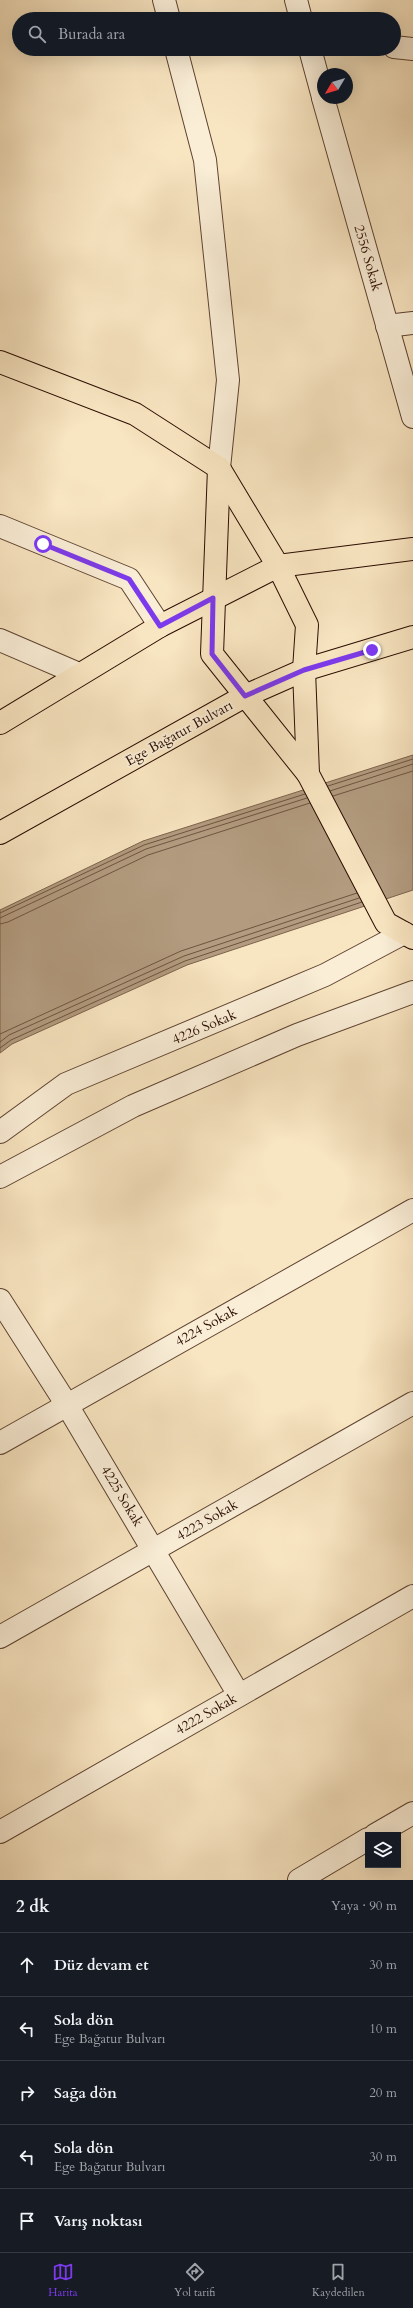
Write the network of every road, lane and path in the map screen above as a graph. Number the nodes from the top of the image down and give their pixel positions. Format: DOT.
graph roads {
  1 [pos="164,0"];
  2 [pos="296,0"];
  3 [pos="167,12"];
  4 [pos="299,12"];
  5 [pos="401,48"];
  6 [pos="413,49"];
  7 [pos="178,56"];
  8 [pos="312,56"];
  9 [pos="317,75"];
  10 [pos="325,104"];
  11 [pos="413,323"];
  12 [pos="387,326"];
  13 [pos="0,362"];
  14 [pos="413,417"];
  15 [pos="219,468"];
  16 [pos="0,526"];
  17 [pos="413,550"];
  18 [pos="278,566"];
  19 [pos="213,598"];
  20 [pos="160,626"];
  21 [pos="413,637"];
  22 [pos="0,640"];
  23 [pos="304,670"];
  24 [pos="79,674"];
  25 [pos="245,696"];
  26 [pos="0,724"];
  27 [pos="308,774"];
  28 [pos="0,833"];
  29 [pos="410,934"];
  30 [pos="413,992"];
  31 [pos="0,1132"];
  32 [pos="0,1177"];
  33 [pos="413,1210"];
  34 [pos="0,1300"];
  35 [pos="413,1403"];
  36 [pos="67,1405"];
  37 [pos="0,1443"];
  38 [pos="154,1550"];
  39 [pos="413,1596"];
  40 [pos="0,1637"];
  41 [pos="239,1695"];
  42 [pos="413,1813"];
  43 [pos="0,1832"];
  44 [pos="380,1832"];
  45 [pos="365,1841"];
  46 [pos="299,1880"];
  1 -- 3 [label="street"];
  2 -- 4 [label="street"];
  5 -- 6 [label="street"];
  7 -- 15 [label="street"];
  8 -- 9 [label="street, 2556 Sokak"];
  10 -- 12 [label="street, 2556 Sokak"];
  11 -- 12 [label="street"];
  12 -- 14 [label="street, 2556 Sokak"];
  13 -- 15 [label="main road"];
  15 -- 18 [label="main road"];
  15 -- 19 [label="main road"];
  16 -- 20 [label="street"];
  17 -- 18 [label="main road"];
  18 -- 19 [label="main road"];
  18 -- 23 [label="main road"];
  19 -- 20 [label="main road"];
  19 -- 25 [label="main road"];
  20 -- 24 [label="main road"];
  21 -- 23 [label="main road, Ege Bağatur Bulvarı"];
  22 -- 24 [label="street"];
  23 -- 25 [label="main road, Ege Bağatur Bulvarı"];
  23 -- 27 [label="main road"];
  24 -- 26 [label="main road"];
  25 -- 27 [label="main road"];
  25 -- 28 [label="main road, Ege Bağatur Bulvarı"];
  27 -- 29 [label="main road"];
  29 -- 31 [label="street, 4226 Sokak"];
  30 -- 32 [label="street"];
  33 -- 36 [label="street, 4224 Sokak"];
  34 -- 36 [label="street, 4225 Sokak"];
  35 -- 38 [label="street, 4223 Sokak"];
  36 -- 37 [label="street, 4224 Sokak"];
  36 -- 38 [label="street, 4225 Sokak"];
  38 -- 40 [label="street, 4223 Sokak"];
  38 -- 41 [label="street, 4225 Sokak"];
  39 -- 41 [label="street, 4222 Sokak"];
  41 -- 43 [label="street, 4222 Sokak"];
  42 -- 44 [label="street"];
  45 -- 46 [label="street"];
}
